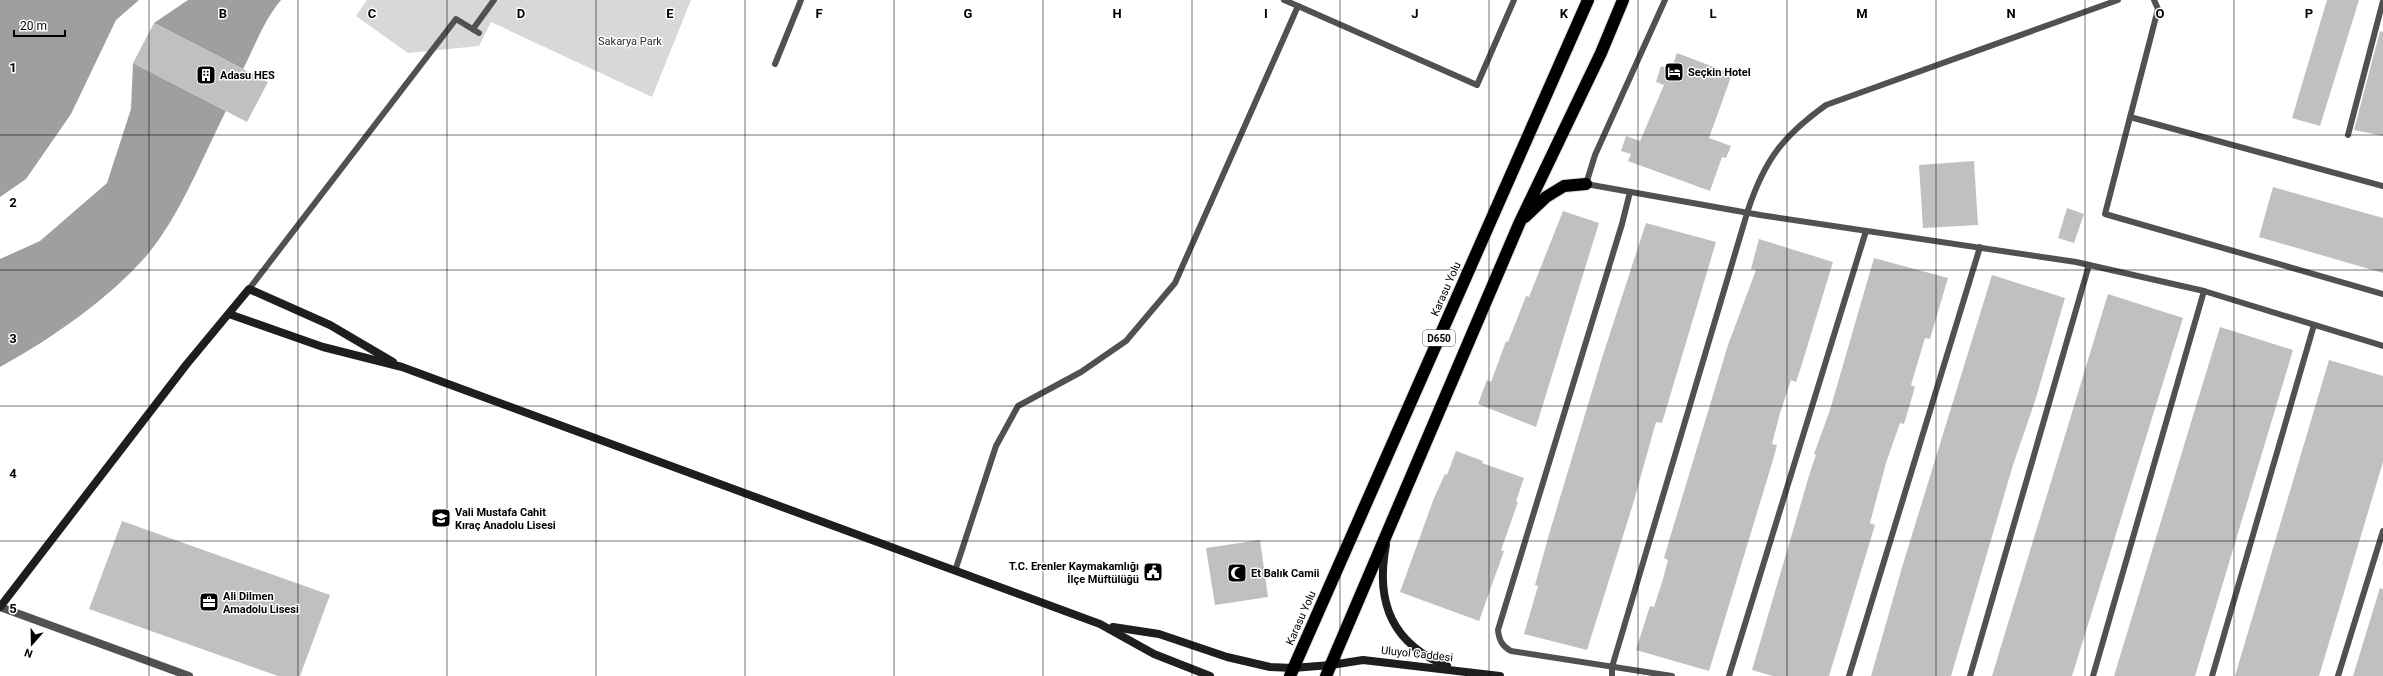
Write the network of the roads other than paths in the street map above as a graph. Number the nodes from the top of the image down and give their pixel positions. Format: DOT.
graph roads {
  1 [pos="494,0"];
  2 [pos="801,0"];
  3 [pos="1284,0"];
  4 [pos="1514,0"];
  5 [pos="1588,0"];
  6 [pos="1623,0"];
  7 [pos="1665,0"];
  8 [pos="2118,0"];
  9 [pos="2154,0"];
  10 [pos="2383,1"];
  11 [pos="1298,6"];
  12 [pos="473,29"];
  13 [pos="479,33"];
  14 [pos="775,64"];
  15 [pos="2130,116"];
  16 [pos="2348,134"];
  17 [pos="1586,184"];
  18 [pos="2383,186"];
  19 [pos="1630,192"];
  20 [pos="1747,213"];
  21 [pos="1519,224"];
  22 [pos="1866,231"];
  23 [pos="1980,247"];
  24 [pos="2089,265"];
  25 [pos="249,288"];
  26 [pos="2204,291"];
  27 [pos="2383,294"];
  28 [pos="229,314"];
  29 [pos="2314,325"];
  30 [pos="2383,346"];
  31 [pos="402,367"];
  32 [pos="1389,530"];
  33 [pos="2383,531"];
  34 [pos="955,571"];
  35 [pos="0,607"];
  36 [pos="1108,627"];
  37 [pos="1612,667"];
  38 [pos="1455,669"];
  39 [pos="1329,671"];
  40 [pos="1292,672"];
  41 [pos="189,676"];
  42 [pos="1210,676"];
  43 [pos="1500,676"];
  44 [pos="1612,676"];
  45 [pos="1672,676"];
  46 [pos="1729,676"];
  47 [pos="1849,676"];
  48 [pos="1970,676"];
  49 [pos="2093,676"];
  50 [pos="2212,676"];
  51 [pos="2338,676"];
  1 -- 12 [label="lane"];
  2 -- 14 [label="lane"];
  3 -- 11 [label="lane"];
  4 -- 11 [label="lane"];
  5 -- 40 [label="highway, Karasu Yolu / D650"];
  6 -- 21 [label="highway, D650"];
  7 -- 17 [label="lane"];
  8 -- 20 [label="lane"];
  9 -- 15 [label="lane"];
  10 -- 16 [label="lane"];
  11 -- 34 [label="lane"];
  12 -- 13 [label="lane"];
  12 -- 25 [label="lane"];
  15 -- 18 [label="lane"];
  15 -- 27 [label="lane"];
  17 -- 19 [label="lane"];
  17 -- 21 [label="highway"];
  19 -- 20 [label="lane"];
  19 -- 37 [label="lane"];
  20 -- 22 [label="lane"];
  20 -- 37 [label="lane"];
  21 -- 32 [label="highway, D650"];
  22 -- 23 [label="lane"];
  22 -- 46 [label="lane"];
  23 -- 24 [label="lane"];
  23 -- 47 [label="lane"];
  24 -- 26 [label="lane"];
  24 -- 48 [label="lane"];
  25 -- 28 [label="street"];
  25 -- 31 [label="street"];
  26 -- 29 [label="lane"];
  26 -- 49 [label="lane"];
  28 -- 31 [label="street"];
  28 -- 35 [label="street"];
  29 -- 30 [label="lane"];
  29 -- 50 [label="lane"];
  31 -- 34 [label="street"];
  32 -- 38 [label="street"];
  32 -- 39 [label="highway, D650"];
  33 -- 51 [label="lane"];
  34 -- 36 [label="street"];
  35 -- 41 [label="street"];
  36 -- 40 [label="street, Uluyol Caddesi"];
  36 -- 42 [label="street"];
  37 -- 44 [label="lane"];
  37 -- 45 [label="lane"];
  38 -- 39 [label="street, Uluyol Caddesi"];
  38 -- 43 [label="street, Uluyol Caddesi"];
  39 -- 40 [label="street, Uluyol Caddesi"];
}
